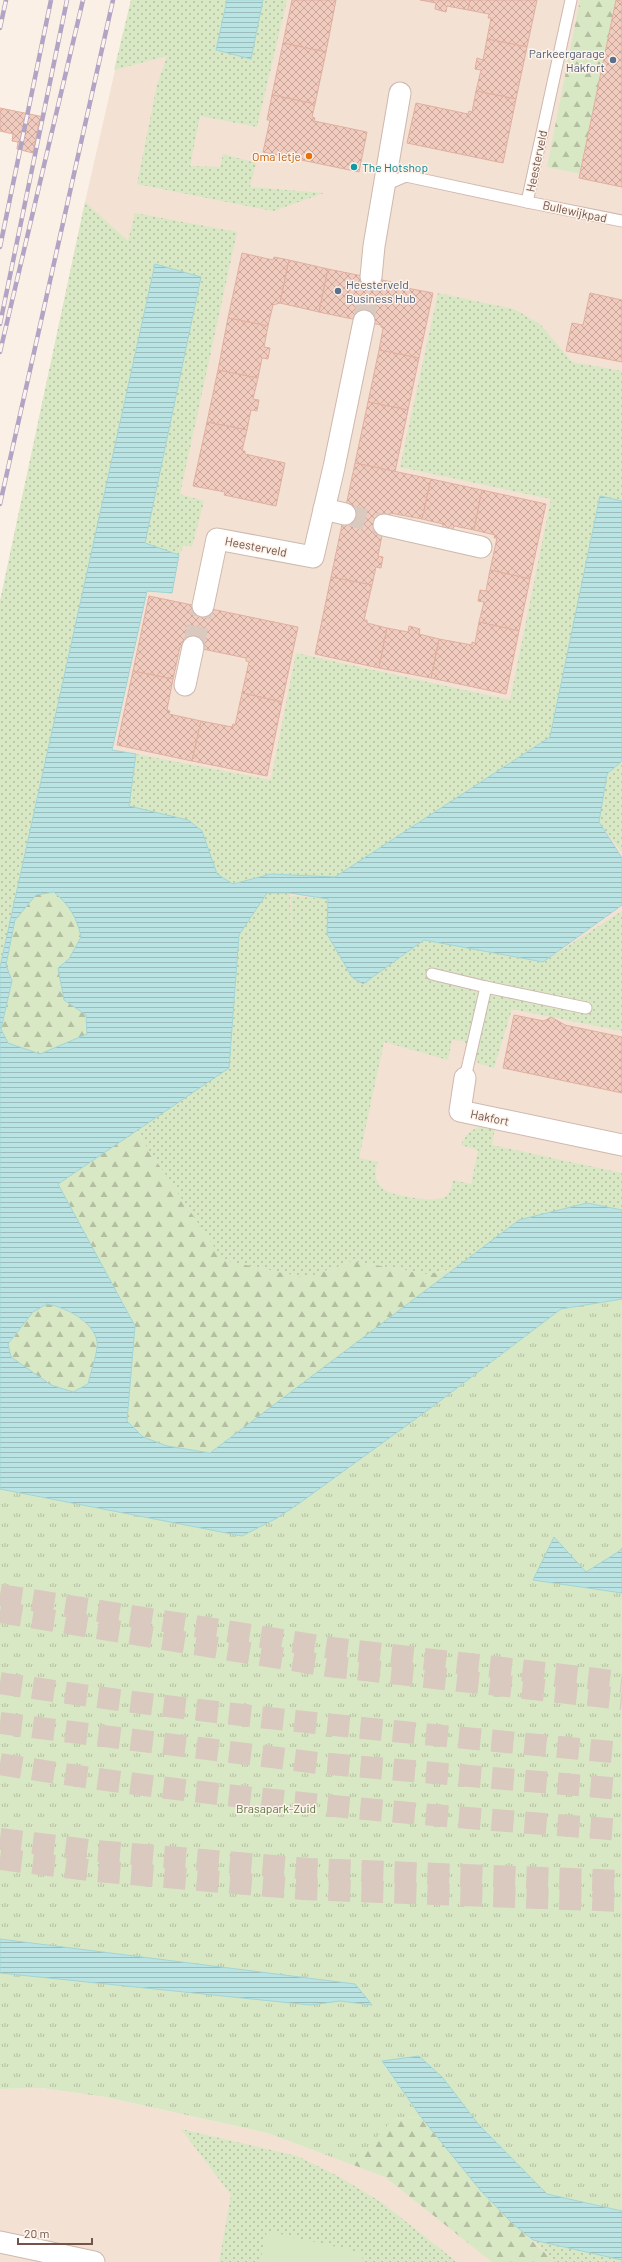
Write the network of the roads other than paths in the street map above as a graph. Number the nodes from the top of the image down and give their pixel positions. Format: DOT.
graph roads {
  1 [pos="570,0"];
  2 [pos="400,93"];
  3 [pos="385,185"];
  4 [pos="527,202"];
  5 [pos="622,221"];
  6 [pos="370,277"];
  7 [pos="364,321"];
  8 [pos="324,509"];
  9 [pos="345,514"];
  10 [pos="384,525"];
  11 [pos="481,547"];
  12 [pos="202,606"];
  13 [pos="193,647"];
  14 [pos="185,685"];
  15 [pos="432,974"];
  16 [pos="486,987"];
  17 [pos="586,1008"];
  18 [pos="465,1078"];
  19 [pos="622,1145"];
  20 [pos="0,2242"];
  21 [pos="94,2262"];
  1 -- 4 [label="lane, Heesterveld"];
  2 -- 3 [label="street"];
  3 -- 4 [label="lane, Heesterveld"];
  3 -- 6 [label="street"];
  4 -- 5 [label="lane, Bullewijkpad"];
  7 -- 8 [label="street, Heesterveld"];
  8 -- 9 [label="street"];
  8 -- 12 [label="street, Heesterveld"];
  10 -- 11 [label="street"];
  13 -- 14 [label="street"];
  15 -- 16 [label="lane"];
  16 -- 17 [label="lane"];
  16 -- 18 [label="lane, Hakfort"];
  18 -- 19 [label="street, Hakfort"];
  20 -- 21 [label="street"];
}
